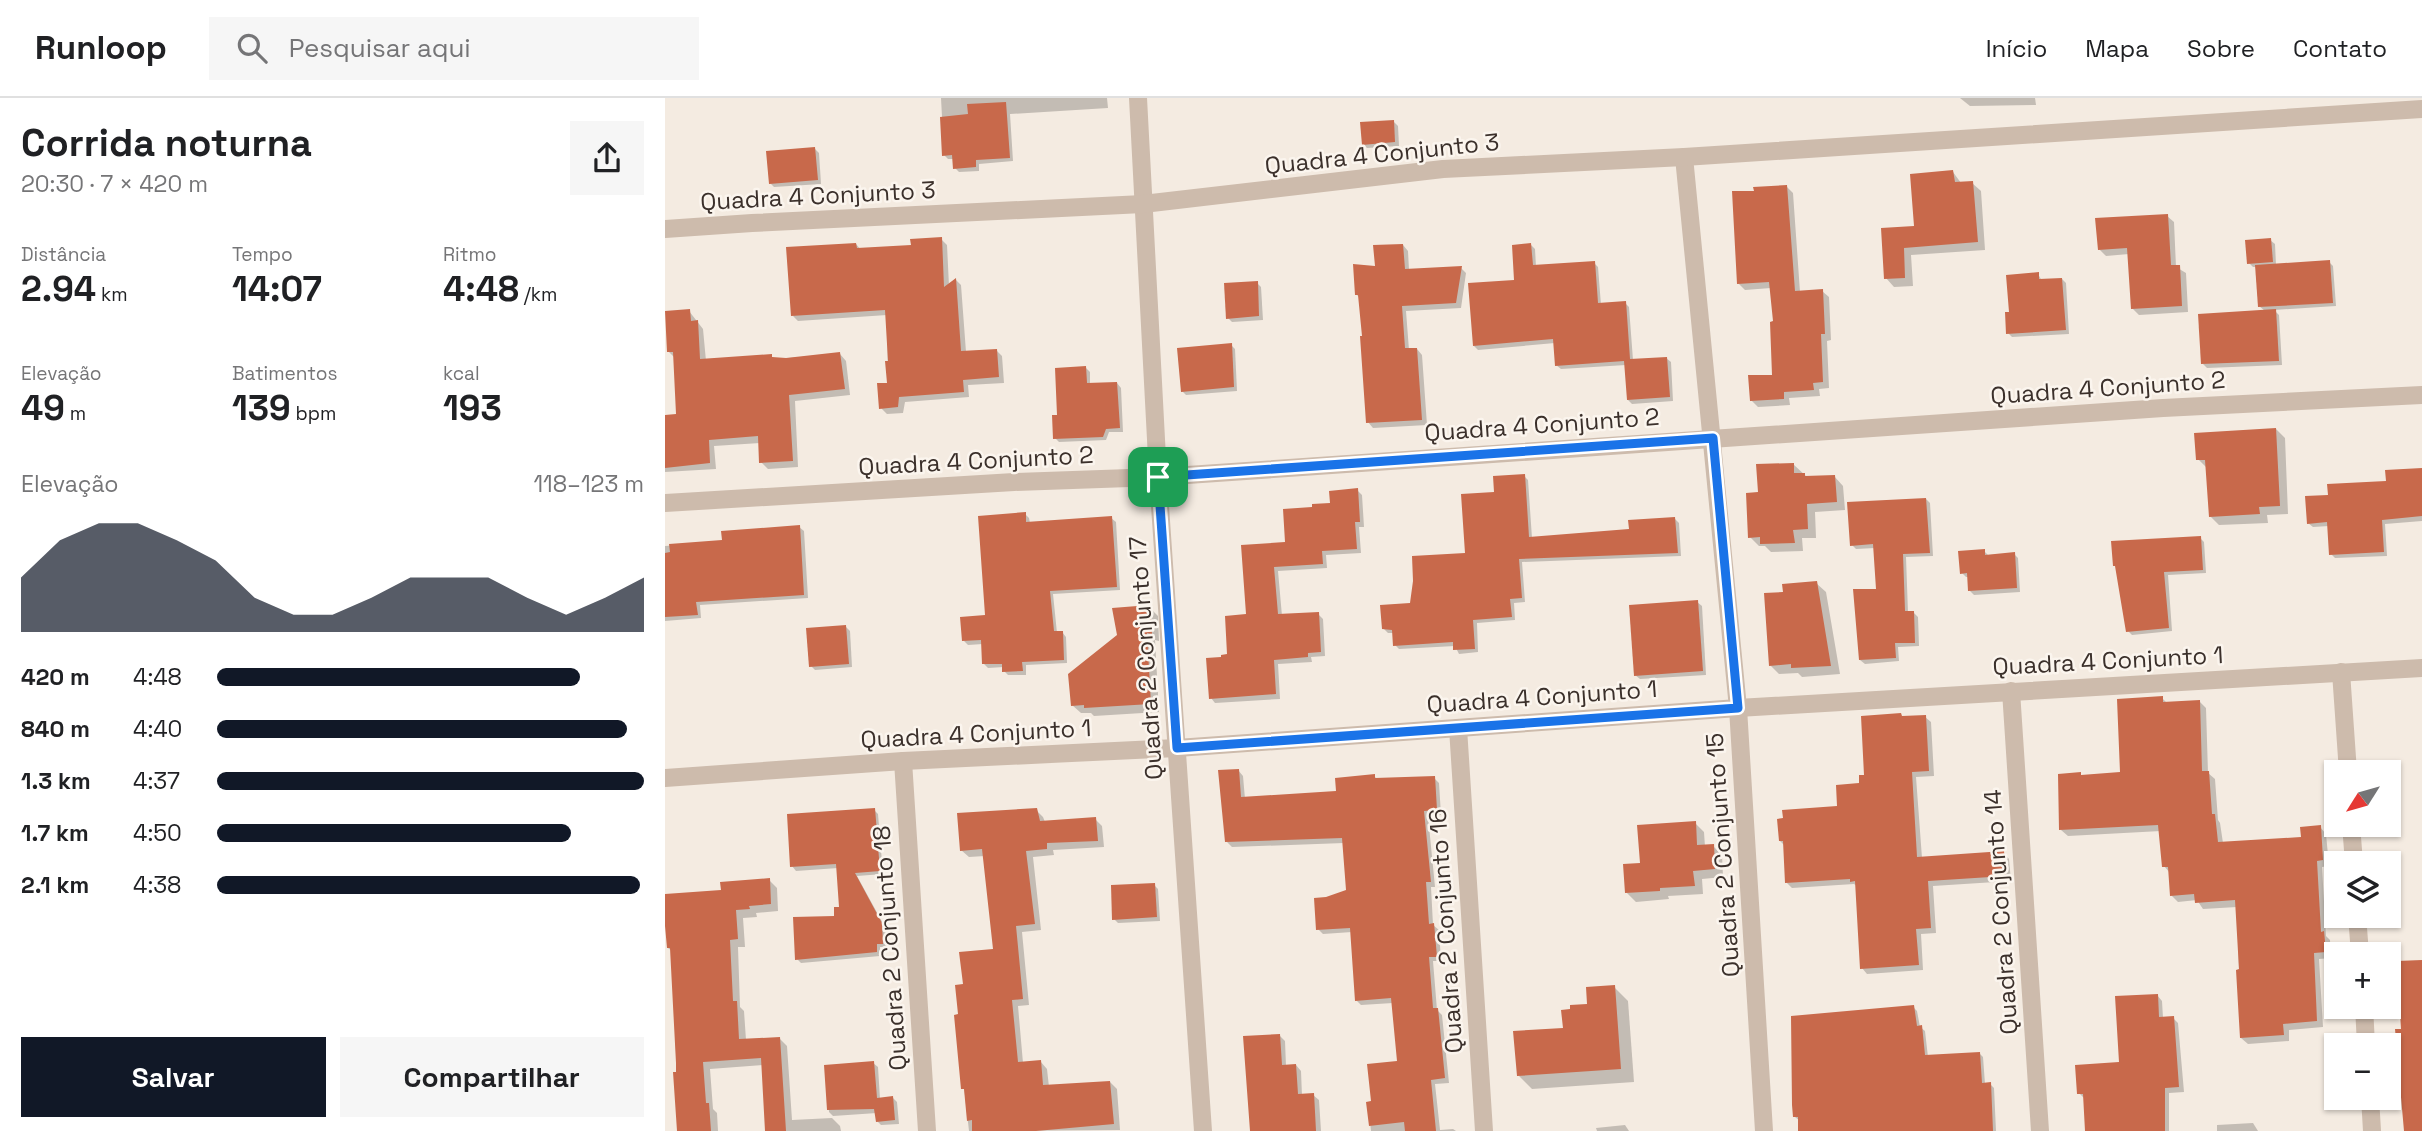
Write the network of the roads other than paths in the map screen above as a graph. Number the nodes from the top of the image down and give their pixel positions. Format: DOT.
graph roads {
  1 [pos="1138,98"];
  2 [pos="2422,109"];
  3 [pos="1684,157"];
  4 [pos="1143,204"];
  5 [pos="665,229"];
  6 [pos="2422,395"];
  7 [pos="1713,438"];
  8 [pos="1158,477"];
  9 [pos="665,503"];
  10 [pos="2422,668"];
  11 [pos="2341,673"];
  12 [pos="2011,691"];
  13 [pos="1738,708"];
  14 [pos="1458,728"];
  15 [pos="1177,748"];
  16 [pos="2347,760"];
  17 [pos="903,761"];
  18 [pos="665,778"];
  19 [pos="2371,1110"];
  20 [pos="927,1131"];
  21 [pos="1203,1131"];
  22 [pos="1483,1131"];
  23 [pos="1764,1131"];
  24 [pos="2040,1131"];
  25 [pos="2372,1131"];
  1 -- 4 [label="street, Quadra 2 Conjunto 17"];
  2 -- 3 [label="street, Quadra 4 Conjunto 3"];
  3 -- 4 [label="street, Quadra 4 Conjunto 3"];
  3 -- 7 [label="street, Quadra 2 Conjunto 15"];
  4 -- 5 [label="street, Quadra 4 Conjunto 3"];
  4 -- 8 [label="street, Quadra 2 Conjunto 17"];
  6 -- 7 [label="street, Quadra 4 Conjunto 2"];
  7 -- 8 [label="street, Quadra 4 Conjunto 2"];
  7 -- 13 [label="street, Quadra 2 Conjunto 15"];
  8 -- 9 [label="street, Quadra 4 Conjunto 2"];
  8 -- 15 [label="street, Quadra 2 Conjunto 17"];
  10 -- 11 [label="street, Quadra 4 Conjunto 1"];
  11 -- 12 [label="street, Quadra 4 Conjunto 1"];
  11 -- 16 [label="street"];
  12 -- 13 [label="street, Quadra 4 Conjunto 1"];
  12 -- 24 [label="street, Quadra 2 Conjunto 14"];
  13 -- 14 [label="street, Quadra 4 Conjunto 1"];
  13 -- 23 [label="street, Quadra 2 Conjunto 15"];
  14 -- 15 [label="street, Quadra 4 Conjunto 1"];
  14 -- 22 [label="street, Quadra 2 Conjunto 16"];
  15 -- 17 [label="street, Quadra 4 Conjunto 1"];
  15 -- 21 [label="street, Quadra 2 Conjunto 17"];
  17 -- 18 [label="street, Quadra 4 Conjunto 1"];
  17 -- 20 [label="street, Quadra 2 Conjunto 18"];
  19 -- 25 [label="street"];
}
